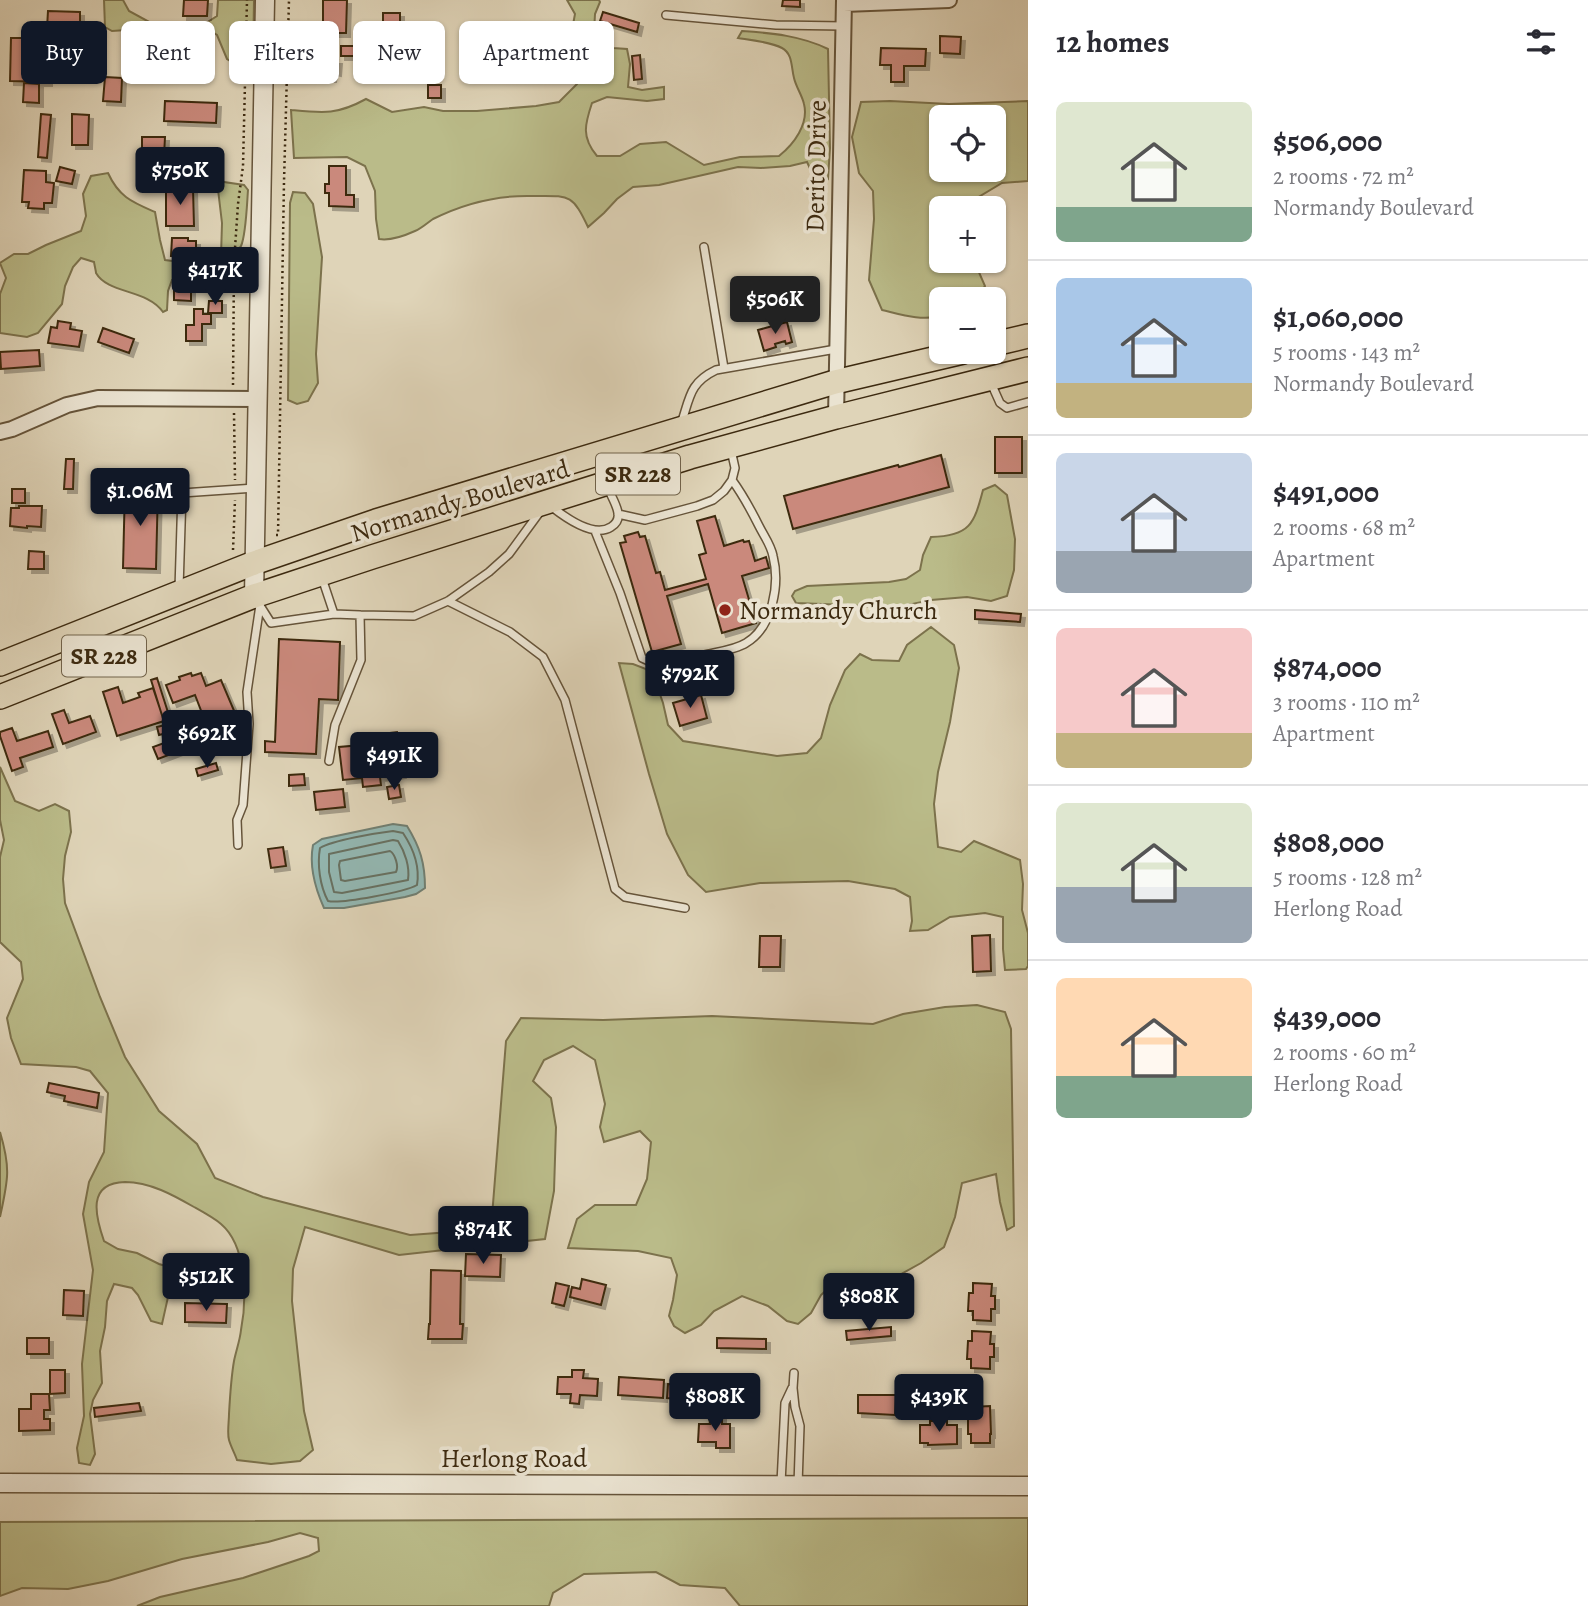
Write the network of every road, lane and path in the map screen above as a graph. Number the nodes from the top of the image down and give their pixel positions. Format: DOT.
graph roads {
  1 [pos="247,0"];
  2 [pos="265,0"];
  3 [pos="289,0"];
  4 [pos="949,0"];
  5 [pos="844,2"];
  6 [pos="666,15"];
  7 [pos="844,26"];
  8 [pos="705,247"];
  9 [pos="1028,337"];
  10 [pos="1006,342"];
  11 [pos="836,349"];
  12 [pos="929,360"];
  13 [pos="724,368"];
  14 [pos="1028,369"];
  15 [pos="989,379"];
  16 [pos="835,382"];
  17 [pos="233,399"];
  18 [pos="257,399"];
  19 [pos="1028,402"];
  20 [pos="836,417"];
  21 [pos="680,428"];
  22 [pos="0,432"];
  23 [pos="730,446"];
  24 [pos="536,473"];
  25 [pos="732,480"];
  26 [pos="606,484"];
  27 [pos="255,488"];
  28 [pos="235,489"];
  29 [pos="547,502"];
  30 [pos="618,514"];
  31 [pos="596,531"];
  32 [pos="278,535"];
  33 [pos="233,550"];
  34 [pos="254,563"];
  35 [pos="321,574"];
  36 [pos="179,593"];
  37 [pos="257,601"];
  38 [pos="448,601"];
  39 [pos="334,614"];
  40 [pos="360,615"];
  41 [pos="0,664"];
  42 [pos="0,697"];
  43 [pos="329,761"];
  44 [pos="238,845"];
  45 [pos="685,908"];
  46 [pos="794,1373"];
  47 [pos="793,1388"];
  48 [pos="0,1483"];
  49 [pos="790,1485"];
  50 [pos="1028,1486"];
  1 -- 17 [label="path"];
  2 -- 18 [label="street"];
  3 -- 32 [label="path"];
  4 -- 5 [label="street"];
  5 -- 7 [label="street, Derito Drive"];
  6 -- 7 [label="lane"];
  7 -- 11 [label="street, Derito Drive"];
  8 -- 13 [label="lane"];
  9 -- 10 [label="main road"];
  11 -- 13 [label="lane"];
  11 -- 16 [label="street, Derito Drive"];
  12 -- 16 [label="main road, Normandy Boulevard / SR 228"];
  13 -- 21 [label="lane"];
  14 -- 15 [label="main road, Normandy Boulevard / SR 228"];
  15 -- 19 [label="lane"];
  15 -- 20 [label="main road, Normandy Boulevard / SR 228"];
  16 -- 20 [label="street, Derito Drive"];
  16 -- 21 [label="main road, Normandy Boulevard / SR 228"];
  17 -- 18 [label="street"];
  17 -- 22 [label="street"];
  17 -- 28 [label="path"];
  18 -- 27 [label="street"];
  20 -- 23 [label="main road, Normandy Boulevard / SR 228"];
  21 -- 24 [label="main road, Normandy Boulevard / SR 228"];
  23 -- 25 [label="lane"];
  23 -- 26 [label="main road, Normandy Boulevard / SR 228"];
  24 -- 29 [label="main road"];
  24 -- 34 [label="main road, Normandy Boulevard / SR 228"];
  25 -- 30 [label="lane"];
  25 -- 31 [label="lane"];
  26 -- 29 [label="main road, Normandy Boulevard / SR 228"];
  26 -- 30 [label="lane"];
  27 -- 28 [label="lane"];
  27 -- 34 [label="street"];
  28 -- 33 [label="path"];
  28 -- 36 [label="lane"];
  29 -- 31 [label="lane"];
  29 -- 35 [label="main road, Normandy Boulevard / SR 228"];
  29 -- 38 [label="lane"];
  30 -- 31 [label="lane"];
  34 -- 36 [label="main road, Normandy Boulevard / SR 228"];
  34 -- 37 [label="street"];
  35 -- 37 [label="main road, Normandy Boulevard / SR 228"];
  35 -- 39 [label="lane"];
  36 -- 41 [label="main road, Normandy Boulevard / SR 228"];
  37 -- 39 [label="lane"];
  37 -- 42 [label="main road, Normandy Boulevard / SR 228"];
  37 -- 44 [label="lane"];
  38 -- 40 [label="lane"];
  38 -- 45 [label="lane"];
  39 -- 40 [label="lane"];
  40 -- 43 [label="lane"];
  46 -- 47 [label="lane"];
  47 -- 49 [label="lane"];
  47 -- 49 [label="lane"];
  48 -- 49 [label="street, Herlong Road"];
  49 -- 50 [label="street, Herlong Road"];
}
